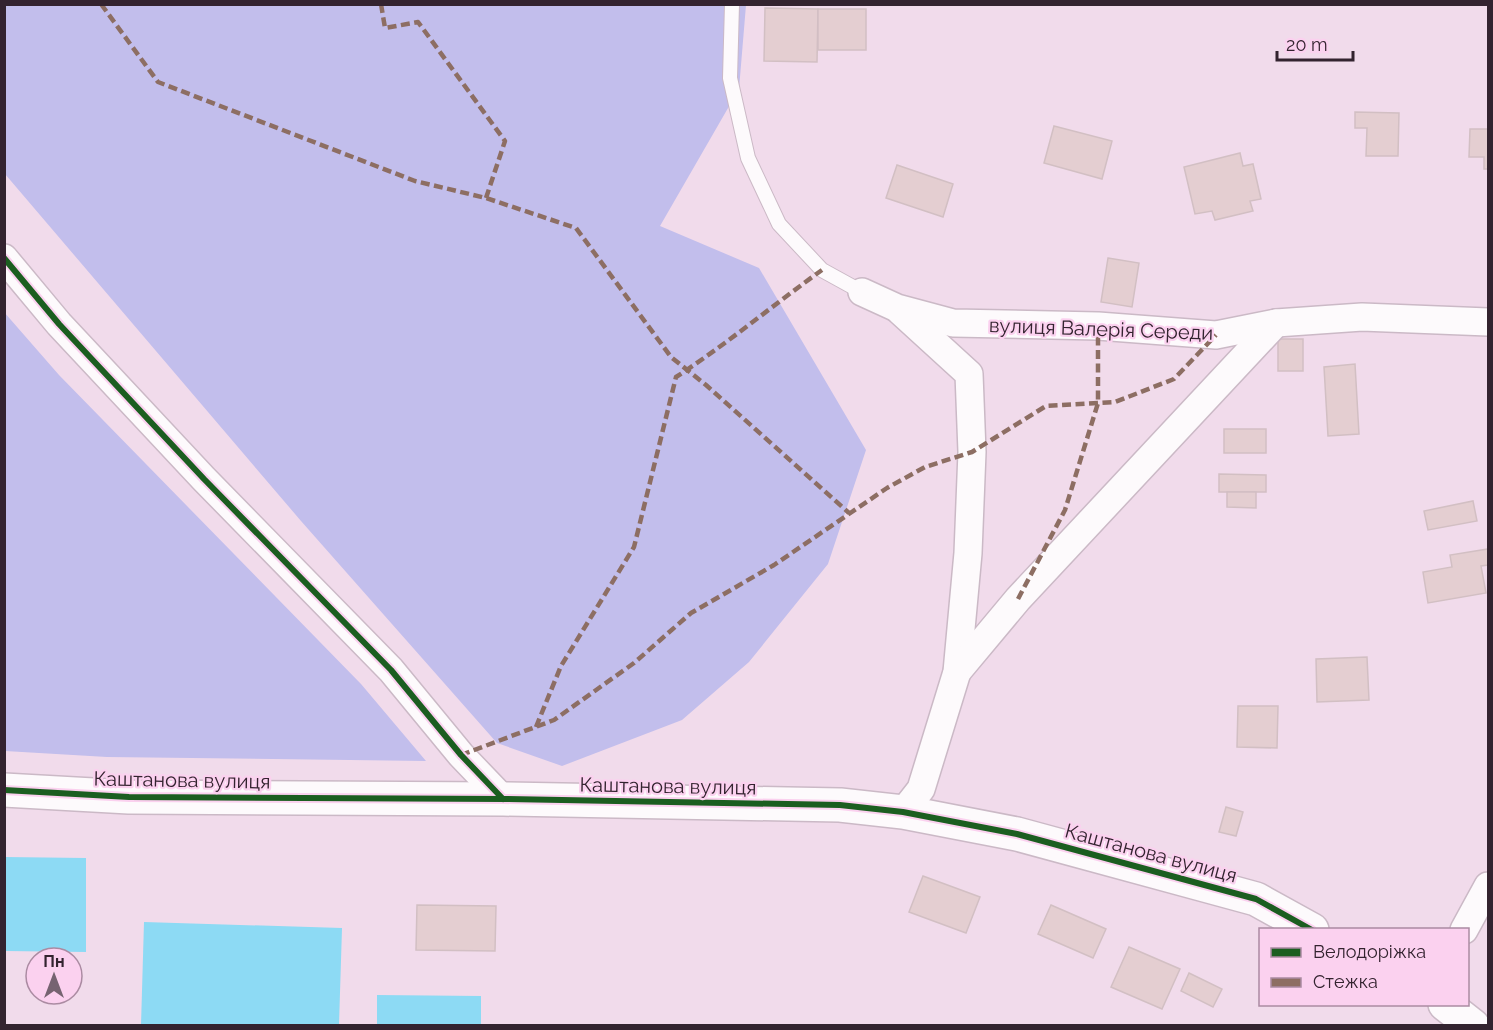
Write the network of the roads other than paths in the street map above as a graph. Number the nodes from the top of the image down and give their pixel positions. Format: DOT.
graph roads {
  1 [pos="732,4"];
  2 [pos="4,258"];
  3 [pos="862,292"];
  4 [pos="897,308"];
  5 [pos="1488,322"];
  6 [pos="1276,323"];
  7 [pos="957,672"];
  8 [pos="4,790"];
  9 [pos="503,799"];
  10 [pos="903,812"];
  11 [pos="1488,886"];
  12 [pos="1308,928"];
  13 [pos="1465,928"];
  14 [pos="1446,1006"];
  15 [pos="1473,1026"];
  1 -- 3 [label="lane"];
  2 -- 9 [label="street"];
  3 -- 4 [label="street, вулиця Валерія Середи"];
  4 -- 6 [label="street, вулиця Валерія Середи"];
  4 -- 7 [label="street"];
  5 -- 6 [label="street, вулиця Валерія Середи"];
  6 -- 7 [label="street"];
  7 -- 10 [label="street"];
  8 -- 9 [label="street, Каштанова вулиця"];
  9 -- 10 [label="street, Каштанова вулиця"];
  10 -- 12 [label="street, Каштанова вулиця"];
  11 -- 13 [label="street"];
  14 -- 15 [label="street"];
}
